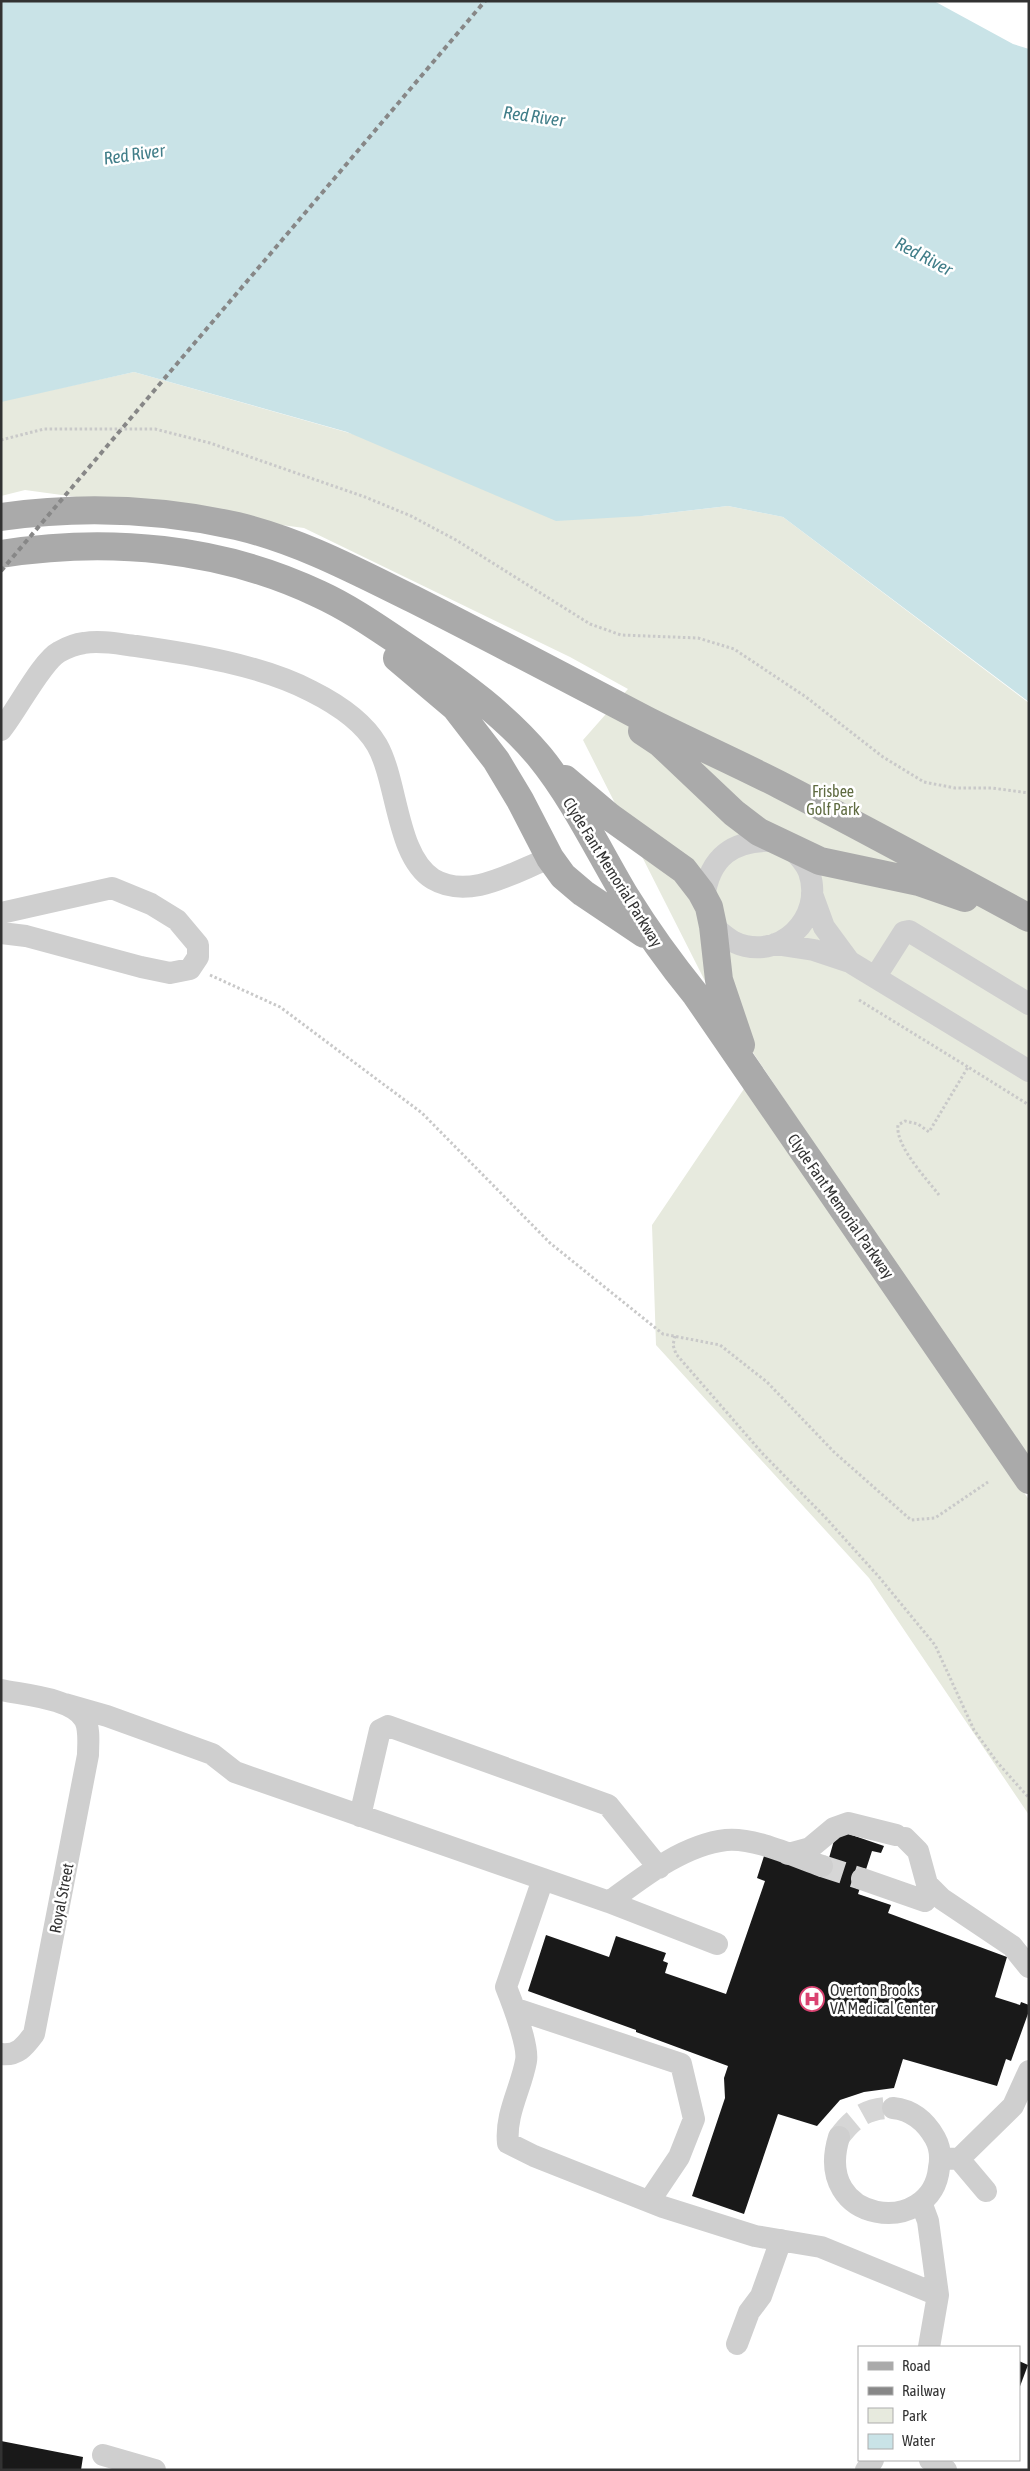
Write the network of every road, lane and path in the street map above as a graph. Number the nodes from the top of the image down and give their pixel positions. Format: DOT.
graph roads {
  1 [pos="1,440"];
  2 [pos="1,518"];
  3 [pos="1,554"];
  4 [pos="299,586"];
  5 [pos="511,648"];
  6 [pos="1,730"];
  7 [pos="540,757"];
  8 [pos="1029,792"];
  9 [pos="783,844"];
  10 [pos="550,858"];
  11 [pos="812,893"];
  12 [pos="704,899"];
  13 [pos="1,913"];
  14 [pos="1029,918"];
  15 [pos="1029,924"];
  16 [pos="713,926"];
  17 [pos="1,933"];
  18 [pos="775,944"];
  19 [pos="662,952"];
  20 [pos="850,962"];
  21 [pos="190,969"];
  22 [pos="876,976"];
  23 [pos="859,1000"];
  24 [pos="1029,1004"];
  25 [pos="968,1067"];
  26 [pos="1029,1071"];
  27 [pos="752,1077"];
  28 [pos="1029,1104"];
  29 [pos="939,1195"];
  30 [pos="675,1336"];
  31 [pos="1029,1480"];
  32 [pos="988,1482"];
  33 [pos="1,1690"];
  34 [pos="65,1704"];
  35 [pos="1029,1798"];
  36 [pos="360,1816"];
  37 [pos="788,1854"];
  38 [pos="822,1866"];
  39 [pos="659,1868"];
  40 [pos="543,1879"];
  41 [pos="862,1879"];
  42 [pos="933,1890"];
  43 [pos="609,1902"];
  44 [pos="717,1944"];
  45 [pos="1029,1967"];
  46 [pos="516,2009"];
  47 [pos="1,2054"];
  48 [pos="1029,2071"];
  49 [pos="893,2108"];
  50 [pos="839,2138"];
  51 [pos="950,2158"];
  52 [pos="986,2191"];
  53 [pos="650,2200"];
  54 [pos="920,2202"];
  55 [pos="781,2240"];
  56 [pos="938,2295"];
  57 [pos="737,2344"];
  58 [pos="929,2346"];
  59 [pos="103,2456"];
  60 [pos="932,2461"];
  61 [pos="155,2470"];
  62 [pos="946,2470"];
  1 -- 8 [label="path"];
  2 -- 5 [label="main road"];
  3 -- 4 [label="main road, Clyde Fant Memorial Parkway"];
  4 -- 7 [label="main road, Clyde Fant Memorial Parkway"];
  4 -- 10 [label="main road"];
  5 -- 9 [label="main road"];
  5 -- 14 [label="main road"];
  6 -- 10 [label="street"];
  7 -- 12 [label="main road"];
  7 -- 19 [label="main road, Clyde Fant Memorial Parkway"];
  9 -- 11 [label="street"];
  9 -- 12 [label="street"];
  9 -- 15 [label="main road"];
  10 -- 19 [label="main road"];
  11 -- 18 [label="street"];
  11 -- 20 [label="street"];
  12 -- 16 [label="main road"];
  13 -- 21 [label="street"];
  16 -- 18 [label="street"];
  16 -- 27 [label="main road"];
  17 -- 21 [label="street"];
  18 -- 20 [label="street"];
  19 -- 27 [label="main road, Clyde Fant Memorial Parkway"];
  20 -- 22 [label="street"];
  21 -- 30 [label="path"];
  22 -- 24 [label="street"];
  22 -- 26 [label="street"];
  23 -- 25 [label="path"];
  25 -- 28 [label="path"];
  25 -- 29 [label="path"];
  27 -- 31 [label="main road, Clyde Fant Memorial Parkway"];
  30 -- 32 [label="path"];
  30 -- 35 [label="path"];
  33 -- 34 [label="street"];
  34 -- 36 [label="street"];
  34 -- 47 [label="street, Royal Street"];
  36 -- 39 [label="street"];
  36 -- 40 [label="street"];
  37 -- 38 [label="street"];
  37 -- 39 [label="street"];
  37 -- 42 [label="street"];
  39 -- 43 [label="street"];
  40 -- 43 [label="street"];
  40 -- 46 [label="street"];
  41 -- 42 [label="street"];
  42 -- 45 [label="street"];
  43 -- 44 [label="street"];
  46 -- 53 [label="street"];
  46 -- 53 [label="street"];
  48 -- 51 [label="street"];
  49 -- 51 [label="street"];
  50 -- 54 [label="street"];
  51 -- 52 [label="street"];
  51 -- 54 [label="street"];
  53 -- 55 [label="street"];
  54 -- 56 [label="street"];
  55 -- 56 [label="street"];
  55 -- 57 [label="street"];
  56 -- 58 [label="street"];
  59 -- 61 [label="street"];
  60 -- 62 [label="street"];
}
